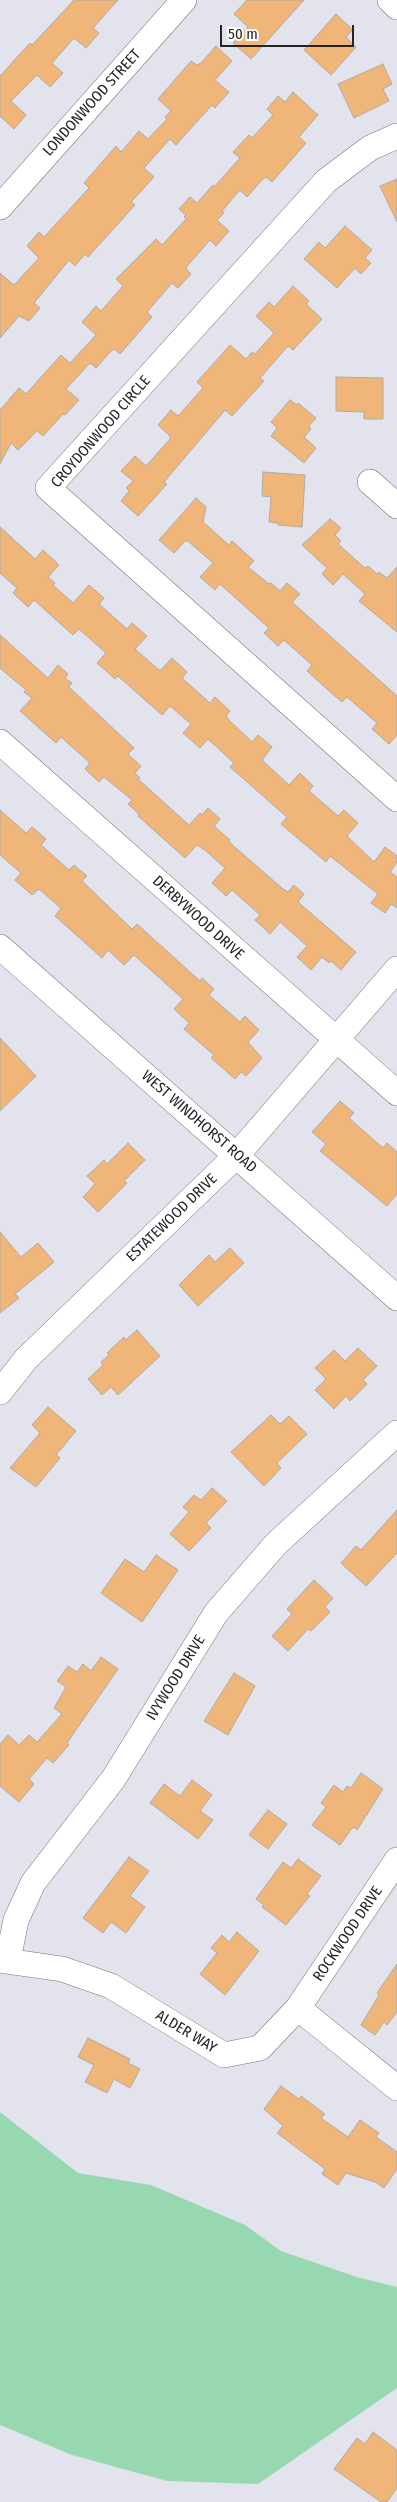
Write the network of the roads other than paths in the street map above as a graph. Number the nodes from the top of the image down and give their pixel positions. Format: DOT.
graph roads {
  1 [pos="184,0"];
  2 [pos="390,0"];
  3 [pos="397,7"];
  4 [pos="397,136"];
  5 [pos="0,207"];
  6 [pos="370,482"];
  7 [pos="397,506"];
  8 [pos="0,742"];
  9 [pos="397,799"];
  10 [pos="1,950"];
  11 [pos="397,969"];
  12 [pos="337,1042"];
  13 [pos="397,1093"];
  14 [pos="236,1155"];
  15 [pos="397,1298"];
  16 [pos="0,1392"];
  17 [pos="397,1433"];
  18 [pos="397,1860"];
  19 [pos="4,1960"];
  20 [pos="298,2008"];
  21 [pos="397,2088"];
  1 -- 5 [label="street, LONDONWOOD STREET"];
  2 -- 3 [label="street"];
  4 -- 9 [label="street, CROYDONWOOD CIRCLE"];
  6 -- 7 [label="street"];
  8 -- 12 [label="street, DERBYWOOD DRIVE"];
  10 -- 14 [label="street, WEST WINDHORST ROAD"];
  11 -- 12 [label="street, ESTATEWOOD DRIVE"];
  12 -- 13 [label="street, DERBYWOOD DRIVE"];
  12 -- 14 [label="street, ESTATEWOOD DRIVE"];
  14 -- 15 [label="street, WEST WINDHORST ROAD"];
  14 -- 16 [label="street, ESTATEWOOD DRIVE"];
  17 -- 19 [label="street, IVYWOOD DRIVE"];
  18 -- 20 [label="street, ROCKWOOD DRIVE"];
  19 -- 20 [label="street, ALDER WAY"];
  20 -- 21 [label="street"];
}
